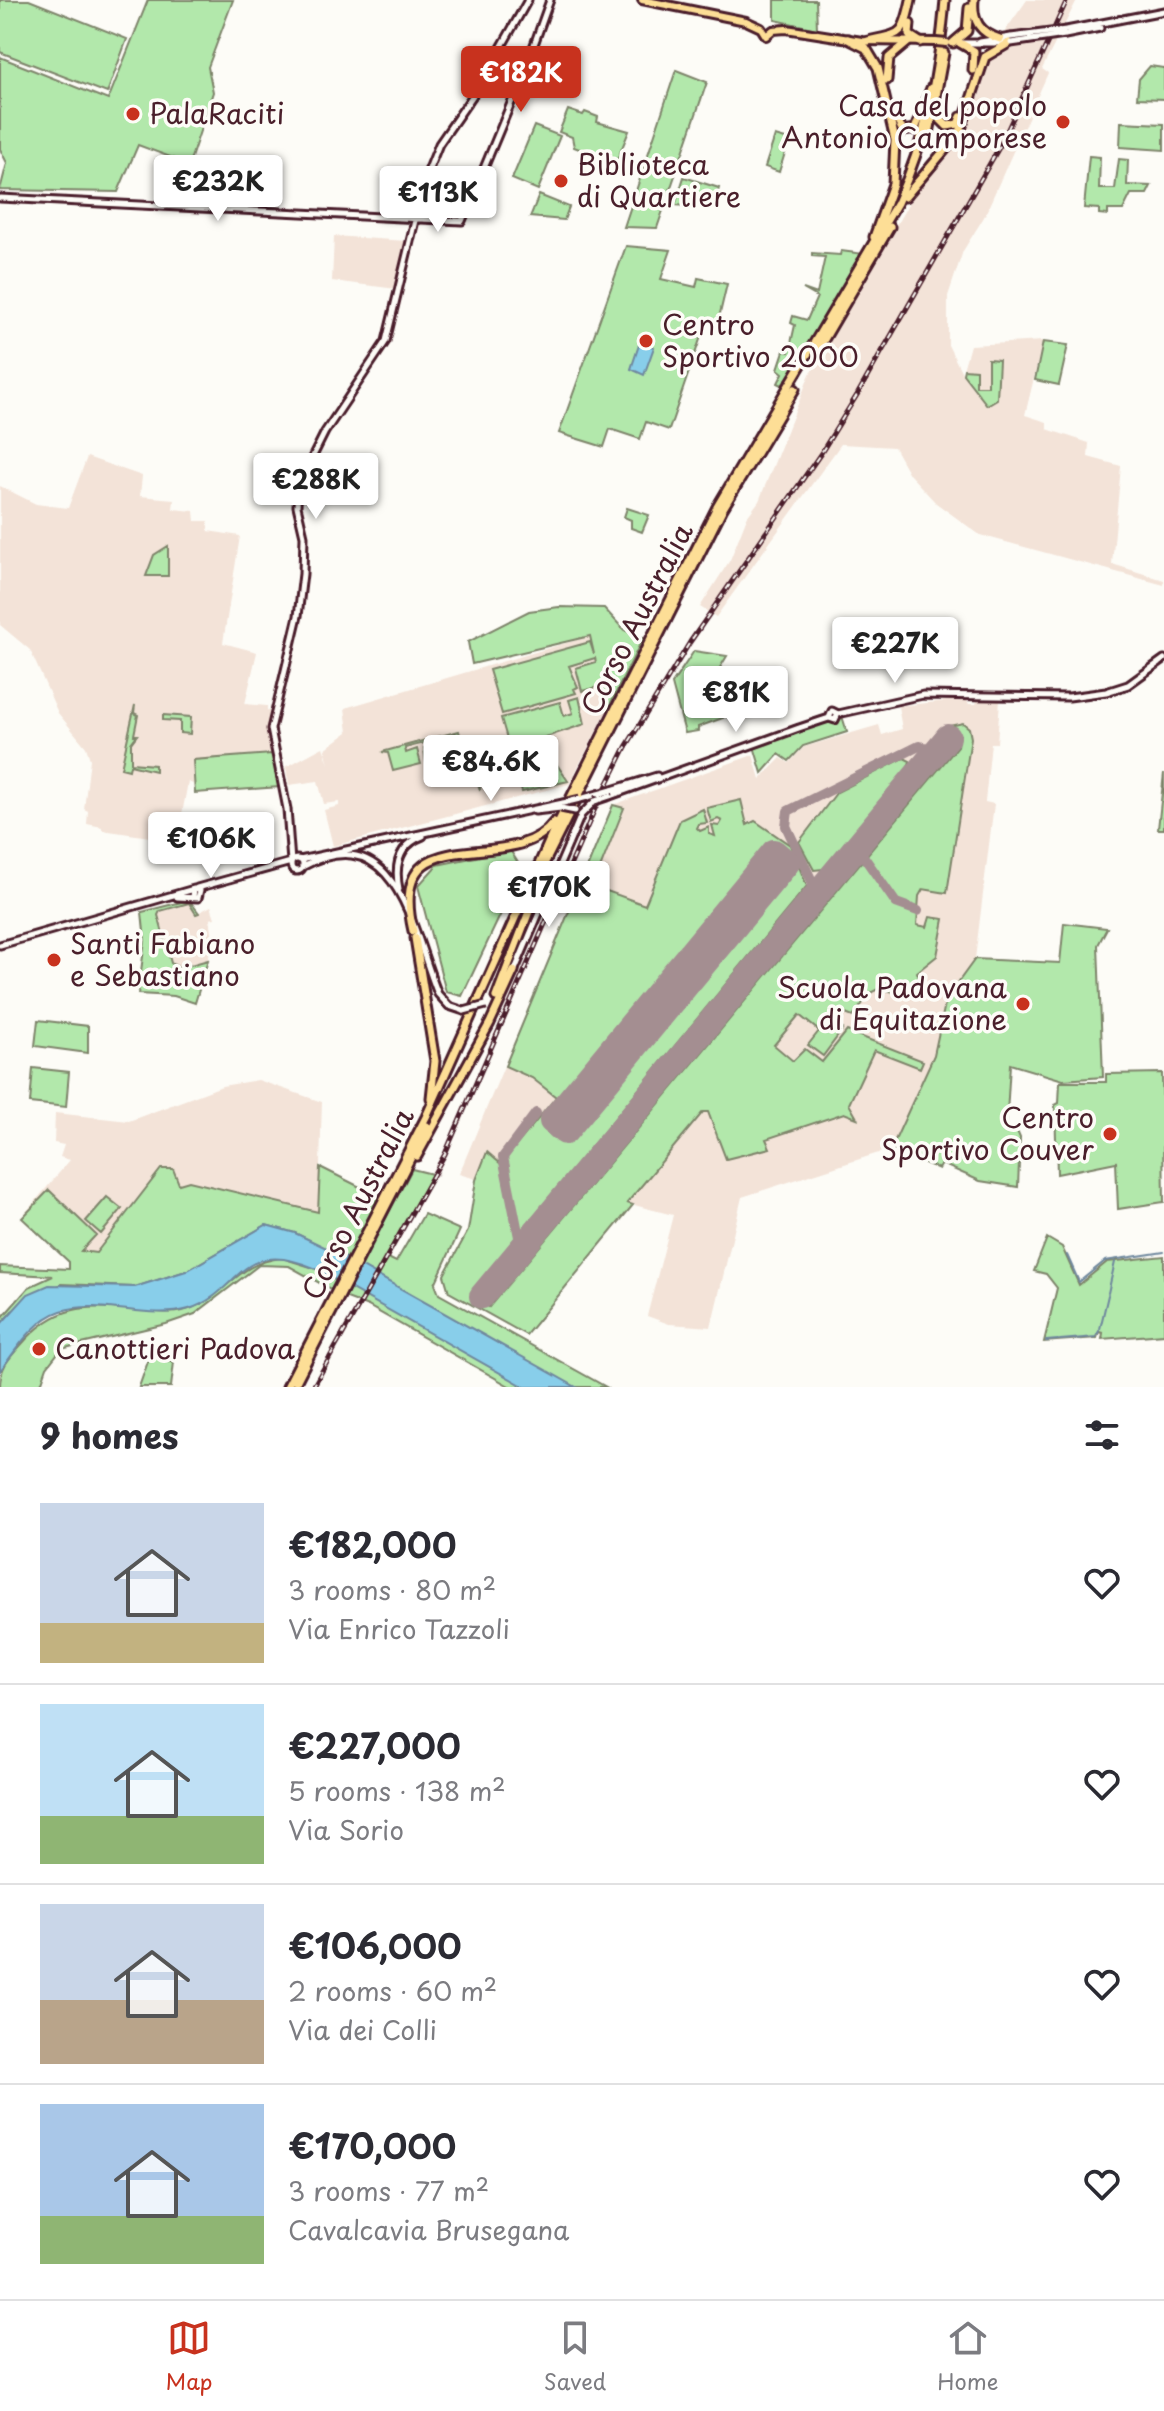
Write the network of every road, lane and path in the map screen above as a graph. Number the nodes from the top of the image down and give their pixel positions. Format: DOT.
graph roads {
  1 [pos="528,0"];
  2 [pos="550,0"];
  3 [pos="642,0"];
  4 [pos="912,0"];
  5 [pos="972,0"];
  6 [pos="947,1"];
  7 [pos="1164,11"];
  8 [pos="848,39"];
  9 [pos="1000,39"];
  10 [pos="868,41"];
  11 [pos="1011,41"];
  12 [pos="908,42"];
  13 [pos="920,42"];
  14 [pos="957,43"];
  15 [pos="937,66"];
  16 [pos="973,79"];
  17 [pos="939,91"];
  18 [pos="905,197"];
  19 [pos="0,198"];
  20 [pos="415,218"];
  21 [pos="862,265"];
  22 [pos="1164,659"];
  23 [pos="579,782"];
  24 [pos="597,798"];
  25 [pos="562,806"];
  26 [pos="579,820"];
  27 [pos="459,825"];
  28 [pos="556,841"];
  29 [pos="292,845"];
  30 [pos="301,862"];
  31 [pos="291,864"];
  32 [pos="404,906"];
  33 [pos="414,935"];
  34 [pos="0,945"];
  35 [pos="514,971"];
  36 [pos="496,997"];
  37 [pos="426,1117"];
  38 [pos="390,1202"];
  39 [pos="361,1254"];
  40 [pos="290,1387"];
  1 -- 20 [label="main road"];
  2 -- 20 [label="main road"];
  3 -- 8 [label="main road"];
  4 -- 10 [label="highway"];
  4 -- 13 [label="highway"];
  5 -- 9 [label="highway"];
  5 -- 14 [label="highway"];
  6 -- 15 [label="highway, Corso Australia"];
  6 -- 17 [label="highway, Corso Australia"];
  7 -- 11 [label="main road, bridge"];
  8 -- 10 [label="main road"];
  8 -- 21 [label="highway"];
  9 -- 11 [label="main road"];
  9 -- 14 [label="main road"];
  10 -- 12 [label="main road"];
  11 -- 14 [label="main road"];
  11 -- 16 [label="highway"];
  12 -- 13 [label="main road"];
  12 -- 15 [label="highway"];
  13 -- 14 [label="main road, bridge"];
  14 -- 16 [label="highway"];
  15 -- 21 [label="highway, Corso Australia"];
  16 -- 17 [label="highway"];
  16 -- 18 [label="highway"];
  17 -- 18 [label="highway, Corso Australia"];
  18 -- 28 [label="highway, Corso Australia"];
  19 -- 20 [label="main road"];
  20 -- 29 [label="main road"];
  21 -- 23 [label="highway, Corso Australia"];
  22 -- 24 [label="main road, bridge"];
  23 -- 33 [label="highway"];
  23 -- 37 [label="highway, Corso Australia"];
  24 -- 25 [label="main road, bridge"];
  24 -- 26 [label="main road"];
  25 -- 26 [label="main road, bridge"];
  25 -- 27 [label="main road"];
  26 -- 35 [label="main road"];
  27 -- 30 [label="main road"];
  27 -- 32 [label="main road"];
  28 -- 36 [label="highway"];
  28 -- 38 [label="highway, Corso Australia"];
  29 -- 30 [label="main road"];
  29 -- 31 [label="main road"];
  30 -- 31 [label="main road"];
  30 -- 31 [label="main road"];
  30 -- 32 [label="main road"];
  31 -- 34 [label="main road"];
  32 -- 33 [label="main road"];
  33 -- 36 [label="main road, bridge"];
  33 -- 37 [label="highway"];
  35 -- 36 [label="main road"];
  35 -- 38 [label="highway"];
  37 -- 39 [label="highway, Corso Australia"];
  38 -- 39 [label="highway, Corso Australia"];
  39 -- 40 [label="highway, Corso Australia"];
}
